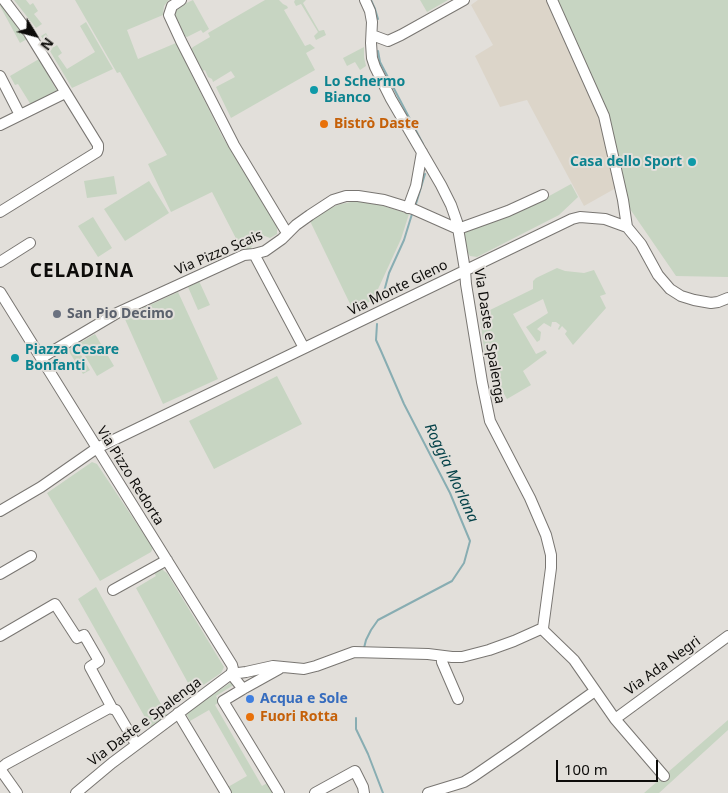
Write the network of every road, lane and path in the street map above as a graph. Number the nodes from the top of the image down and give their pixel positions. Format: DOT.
graph roads {
  1 [pos="4,0"];
  2 [pos="181,0"];
  3 [pos="364,0"];
  4 [pos="464,0"];
  5 [pos="552,0"];
  6 [pos="372,35"];
  7 [pos="0,76"];
  8 [pos="65,93"];
  9 [pos="20,115"];
  10 [pos="0,125"];
  11 [pos="422,152"];
  12 [pos="543,195"];
  13 [pos="413,210"];
  14 [pos="0,212"];
  15 [pos="628,227"];
  16 [pos="458,228"];
  17 [pos="288,233"];
  18 [pos="30,243"];
  19 [pos="254,254"];
  20 [pos="0,262"];
  21 [pos="465,270"];
  22 [pos="0,292"];
  23 [pos="728,298"];
  24 [pos="304,348"];
  25 [pos="41,358"];
  26 [pos="97,448"];
  27 [pos="1,509"];
  28 [pos="31,556"];
  29 [pos="167,560"];
  30 [pos="0,574"];
  31 [pos="114,590"];
  32 [pos="543,628"];
  33 [pos="0,636"];
  34 [pos="728,636"];
  35 [pos="442,657"];
  36 [pos="282,667"];
  37 [pos="231,674"];
  38 [pos="243,689"];
  39 [pos="595,690"];
  40 [pos="458,699"];
  41 [pos="112,708"];
  42 [pos="178,713"];
  43 [pos="615,719"];
  44 [pos="136,744"];
  45 [pos="0,769"];
  46 [pos="664,776"];
  47 [pos="17,793"];
  48 [pos="76,793"];
  49 [pos="226,793"];
  50 [pos="279,793"];
  51 [pos="315,793"];
  52 [pos="364,793"];
  53 [pos="428,793"];
  1 -- 8 [label="street"];
  2 -- 17 [label="street"];
  3 -- 6 [label="street, Via Daste e Spalenga"];
  4 -- 6 [label="street"];
  5 -- 15 [label="street"];
  6 -- 11 [label="street, Via Daste e Spalenga"];
  7 -- 9 [label="street"];
  8 -- 9 [label="street"];
  8 -- 14 [label="street"];
  9 -- 10 [label="street"];
  11 -- 13 [label="street"];
  11 -- 16 [label="street, Via Daste e Spalenga"];
  12 -- 16 [label="street"];
  13 -- 16 [label="street"];
  13 -- 17 [label="street, Via Pizzo Scais"];
  15 -- 21 [label="street, Via Monte Gleno"];
  15 -- 23 [label="street"];
  16 -- 21 [label="street, Via Daste e Spalenga"];
  17 -- 19 [label="street, Via Pizzo Scais"];
  18 -- 20 [label="street"];
  19 -- 24 [label="street"];
  19 -- 25 [label="street, Via Pizzo Scais"];
  21 -- 24 [label="street, Via Monte Gleno"];
  21 -- 32 [label="street, Via Daste e Spalenga"];
  22 -- 25 [label="street, Via Pizzo Redorta"];
  24 -- 26 [label="street, Via Monte Gleno"];
  25 -- 26 [label="street, Via Pizzo Redorta"];
  26 -- 27 [label="street, Via Monte Gleno"];
  26 -- 29 [label="street, Via Pizzo Redorta"];
  28 -- 30 [label="street"];
  29 -- 31 [label="street"];
  29 -- 37 [label="street, Via Pizzo Redorta"];
  32 -- 35 [label="street, Via Daste e Spalenga"];
  32 -- 39 [label="street"];
  33 -- 41 [label="street"];
  34 -- 43 [label="street, Via Ada Negri"];
  35 -- 36 [label="street, Via Daste e Spalenga"];
  35 -- 40 [label="street"];
  36 -- 37 [label="street, Via Daste e Spalenga"];
  36 -- 38 [label="street"];
  37 -- 38 [label="street"];
  37 -- 42 [label="street, Via Daste e Spalenga"];
  38 -- 50 [label="street"];
  39 -- 43 [label="street"];
  39 -- 53 [label="street"];
  41 -- 44 [label="street"];
  41 -- 45 [label="street"];
  42 -- 44 [label="street, Via Daste e Spalenga"];
  42 -- 49 [label="street"];
  43 -- 46 [label="street"];
  44 -- 48 [label="street, Via Daste e Spalenga"];
  45 -- 47 [label="street"];
  51 -- 52 [label="street"];
}
